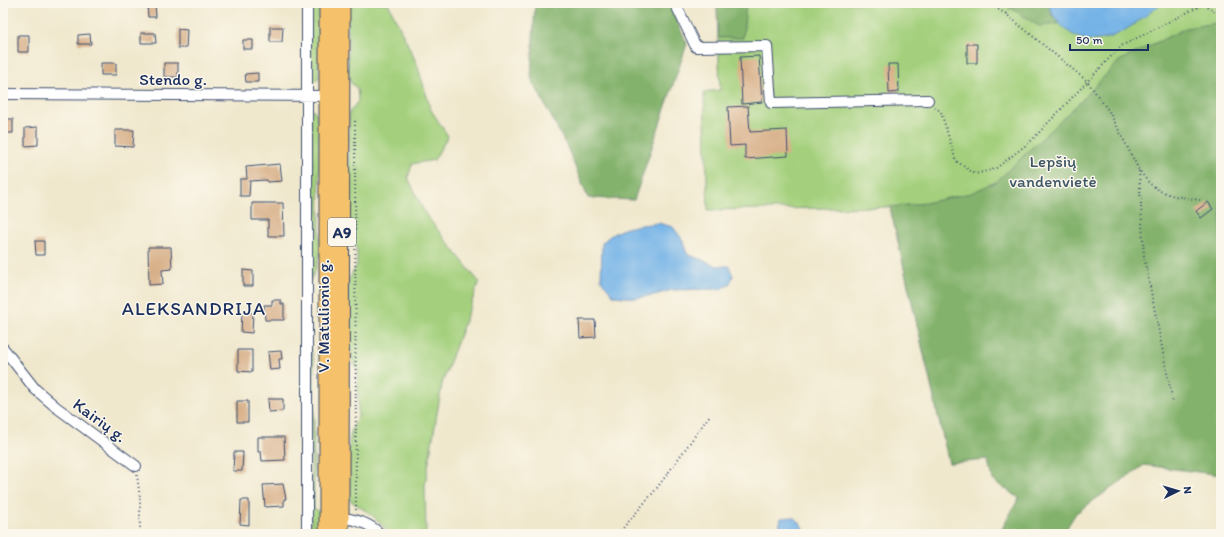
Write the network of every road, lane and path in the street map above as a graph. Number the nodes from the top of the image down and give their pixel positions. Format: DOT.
graph roads {
  1 [pos="307,3"];
  2 [pos="327,3"];
  3 [pos="342,3"];
  4 [pos="675,3"];
  5 [pos="988,3"];
  6 [pos="1014,3"];
  7 [pos="1205,4"];
  8 [pos="1006,14"];
  9 [pos="1221,16"];
  10 [pos="1088,81"];
  11 [pos="3,94"];
  12 [pos="307,96"];
  13 [pos="334,96"];
  14 [pos="928,100"];
  15 [pos="355,116"];
  16 [pos="1139,170"];
  17 [pos="1200,200"];
  18 [pos="3,348"];
  19 [pos="1173,403"];
  20 [pos="710,415"];
  21 [pos="136,466"];
  22 [pos="334,518"];
  23 [pos="356,520"];
  24 [pos="140,534"];
  25 [pos="307,534"];
  26 [pos="327,534"];
  27 [pos="341,534"];
  28 [pos="380,534"];
  29 [pos="618,534"];
  1 -- 12 [label="street"];
  2 -- 13 [label="highway, V. Matulionio g. / A9"];
  3 -- 13 [label="highway, V. Matulionio g. / A9"];
  4 -- 14 [label="street"];
  5 -- 8 [label="path"];
  6 -- 8 [label="path"];
  7 -- 9 [label="path"];
  7 -- 10 [label="path"];
  8 -- 10 [label="path"];
  10 -- 14 [label="path"];
  10 -- 16 [label="path"];
  11 -- 12 [label="street, Stendo g."];
  12 -- 13 [label="street, Stendo g."];
  12 -- 25 [label="street"];
  13 -- 22 [label="highway, V. Matulionio g. / A9"];
  15 -- 23 [label="path"];
  16 -- 17 [label="path"];
  16 -- 19 [label="path"];
  18 -- 21 [label="street, Kairių g."];
  20 -- 29 [label="path"];
  21 -- 24 [label="path"];
  22 -- 23 [label="street"];
  22 -- 26 [label="highway, V. Matulionio g. / A9"];
  22 -- 27 [label="highway, V. Matulionio g. / A9"];
  23 -- 28 [label="street"];
}
